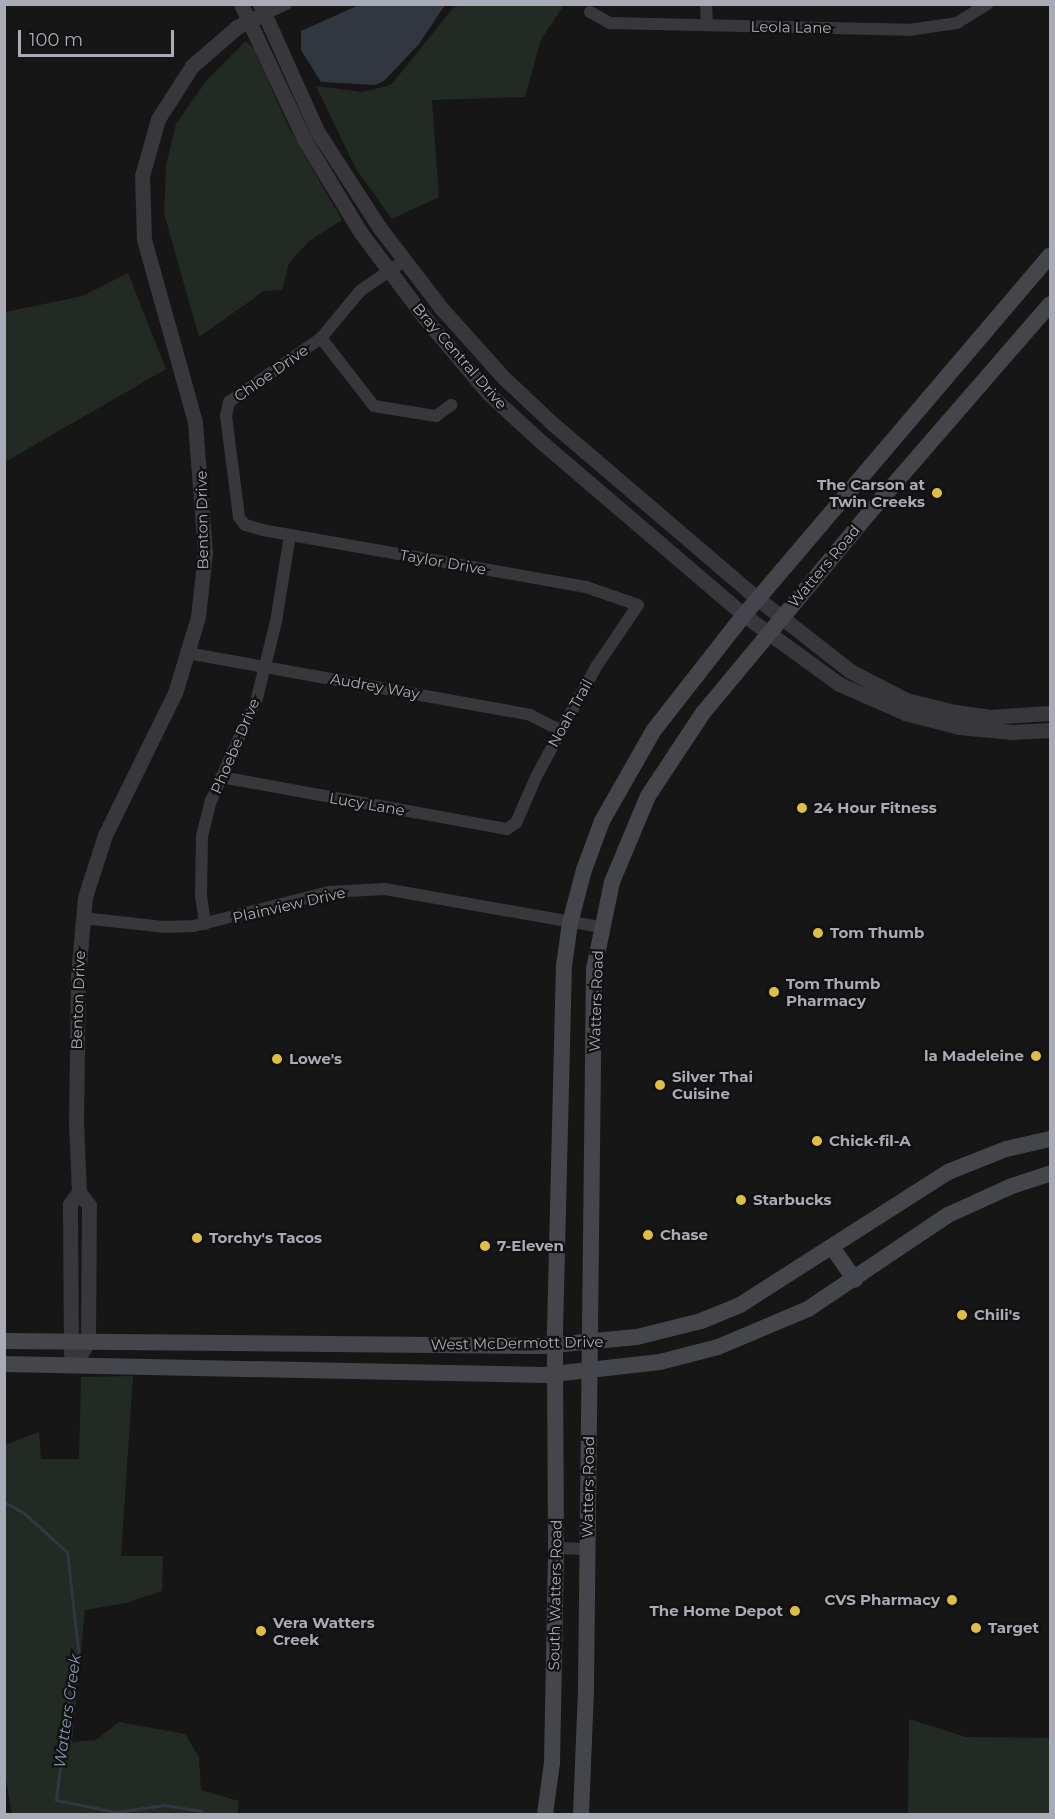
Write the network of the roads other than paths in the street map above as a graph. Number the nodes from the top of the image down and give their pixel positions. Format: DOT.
graph roads {
  1 [pos="241,4"];
  2 [pos="286,4"];
  3 [pos="706,4"];
  4 [pos="988,4"];
  5 [pos="262,9"];
  6 [pos="590,12"];
  7 [pos="247,22"];
  8 [pos="706,25"];
  9 [pos="1050,255"];
  10 [pos="405,260"];
  11 [pos="388,270"];
  12 [pos="1050,304"];
  13 [pos="321,338"];
  14 [pos="451,405"];
  15 [pos="245,525"];
  16 [pos="290,535"];
  17 [pos="758,599"];
  18 [pos="638,605"];
  19 [pos="744,615"];
  20 [pos="782,618"];
  21 [pos="769,634"];
  22 [pos="188,653"];
  23 [pos="264,666"];
  24 [pos="877,703"];
  25 [pos="940,708"];
  26 [pos="1050,713"];
  27 [pos="560,730"];
  28 [pos="1050,730"];
  29 [pos="221,777"];
  30 [pos="513,826"];
  31 [pos="83,918"];
  32 [pos="570,923"];
  33 [pos="205,924"];
  34 [pos="600,927"];
  35 [pos="1050,1139"];
  36 [pos="1050,1174"];
  37 [pos="79,1192"];
  38 [pos="832,1247"];
  39 [pos="855,1280"];
  40 [pos="4,1341"];
  41 [pos="69,1342"];
  42 [pos="88,1342"];
  43 [pos="590,1343"];
  44 [pos="341,1345"];
  45 [pos="555,1345"];
  46 [pos="4,1364"];
  47 [pos="74,1365"];
  48 [pos="590,1372"];
  49 [pos="340,1373"];
  50 [pos="556,1374"];
  51 [pos="556,1548"];
  52 [pos="587,1549"];
  53 [pos="546,1815"];
  54 [pos="581,1815"];
  1 -- 7 [label="street, Bray Central Drive"];
  2 -- 5 [label="street, Benton Drive"];
  3 -- 8 [label="street"];
  4 -- 8 [label="street, Leola Lane"];
  5 -- 7 [label="street, Benton Drive"];
  5 -- 10 [label="street, Bray Central Drive"];
  6 -- 8 [label="street, Leola Lane"];
  7 -- 11 [label="street, Bray Central Drive"];
  7 -- 22 [label="street, Benton Drive"];
  9 -- 17 [label="main road, Watters Road"];
  10 -- 11 [label="street, Chloe Drive"];
  10 -- 17 [label="street, Bray Central Drive"];
  11 -- 13 [label="street, Chloe Drive"];
  11 -- 19 [label="street, Bray Central Drive"];
  12 -- 20 [label="main road, Watters Road"];
  13 -- 14 [label="street"];
  13 -- 15 [label="street, Chloe Drive"];
  15 -- 16 [label="street, Taylor Drive"];
  16 -- 18 [label="street, Taylor Drive"];
  16 -- 23 [label="street, Phoebe Drive"];
  17 -- 19 [label="main road, Watters Road"];
  17 -- 20 [label="street, Bray Central Drive"];
  18 -- 27 [label="street, Noah Trail"];
  19 -- 21 [label="street, Bray Central Drive"];
  19 -- 32 [label="main road, Watters Road"];
  20 -- 21 [label="main road, Watters Road"];
  20 -- 25 [label="street, Bray Central Drive"];
  21 -- 24 [label="street, Bray Central Drive"];
  21 -- 34 [label="main road, Watters Road"];
  22 -- 23 [label="street, Audrey Way"];
  22 -- 31 [label="street, Benton Drive"];
  23 -- 27 [label="street, Audrey Way"];
  23 -- 29 [label="street, Phoebe Drive"];
  24 -- 25 [label="street"];
  24 -- 28 [label="street, Bray Central Drive"];
  25 -- 26 [label="street"];
  27 -- 30 [label="street, Noah Trail"];
  29 -- 30 [label="street, Lucy Lane"];
  29 -- 33 [label="street, Phoebe Drive"];
  31 -- 33 [label="street, Plainview Drive"];
  31 -- 37 [label="street, Benton Drive"];
  32 -- 33 [label="street, Plainview Drive"];
  32 -- 34 [label="street, Plainview Drive"];
  32 -- 45 [label="main road, Watters Road"];
  34 -- 43 [label="main road, Watters Road"];
  35 -- 38 [label="main road, West McDermott Drive"];
  36 -- 39 [label="main road, West McDermott Drive"];
  37 -- 41 [label="street, Benton Drive"];
  37 -- 42 [label="street, Benton Drive"];
  38 -- 39 [label="main road"];
  38 -- 43 [label="main road, West McDermott Drive"];
  39 -- 48 [label="main road, West McDermott Drive"];
  40 -- 41 [label="main road, West McDermott Drive"];
  41 -- 42 [label="main road, West McDermott Drive"];
  41 -- 47 [label="street, Benton Drive"];
  42 -- 44 [label="main road, West McDermott Drive"];
  42 -- 47 [label="street"];
  43 -- 45 [label="main road, West McDermott Drive"];
  43 -- 48 [label="main road, Watters Road"];
  44 -- 45 [label="main road, West McDermott Drive"];
  44 -- 49 [label="main road"];
  45 -- 50 [label="main road, Watters Road"];
  46 -- 47 [label="main road, West McDermott Drive"];
  47 -- 49 [label="main road, West McDermott Drive"];
  48 -- 50 [label="main road, West McDermott Drive"];
  48 -- 52 [label="main road, Watters Road"];
  49 -- 50 [label="main road, West McDermott Drive"];
  50 -- 51 [label="main road, South Watters Road"];
  51 -- 52 [label="street"];
  51 -- 53 [label="main road, South Watters Road"];
  52 -- 54 [label="main road, Watters Road"];
}
